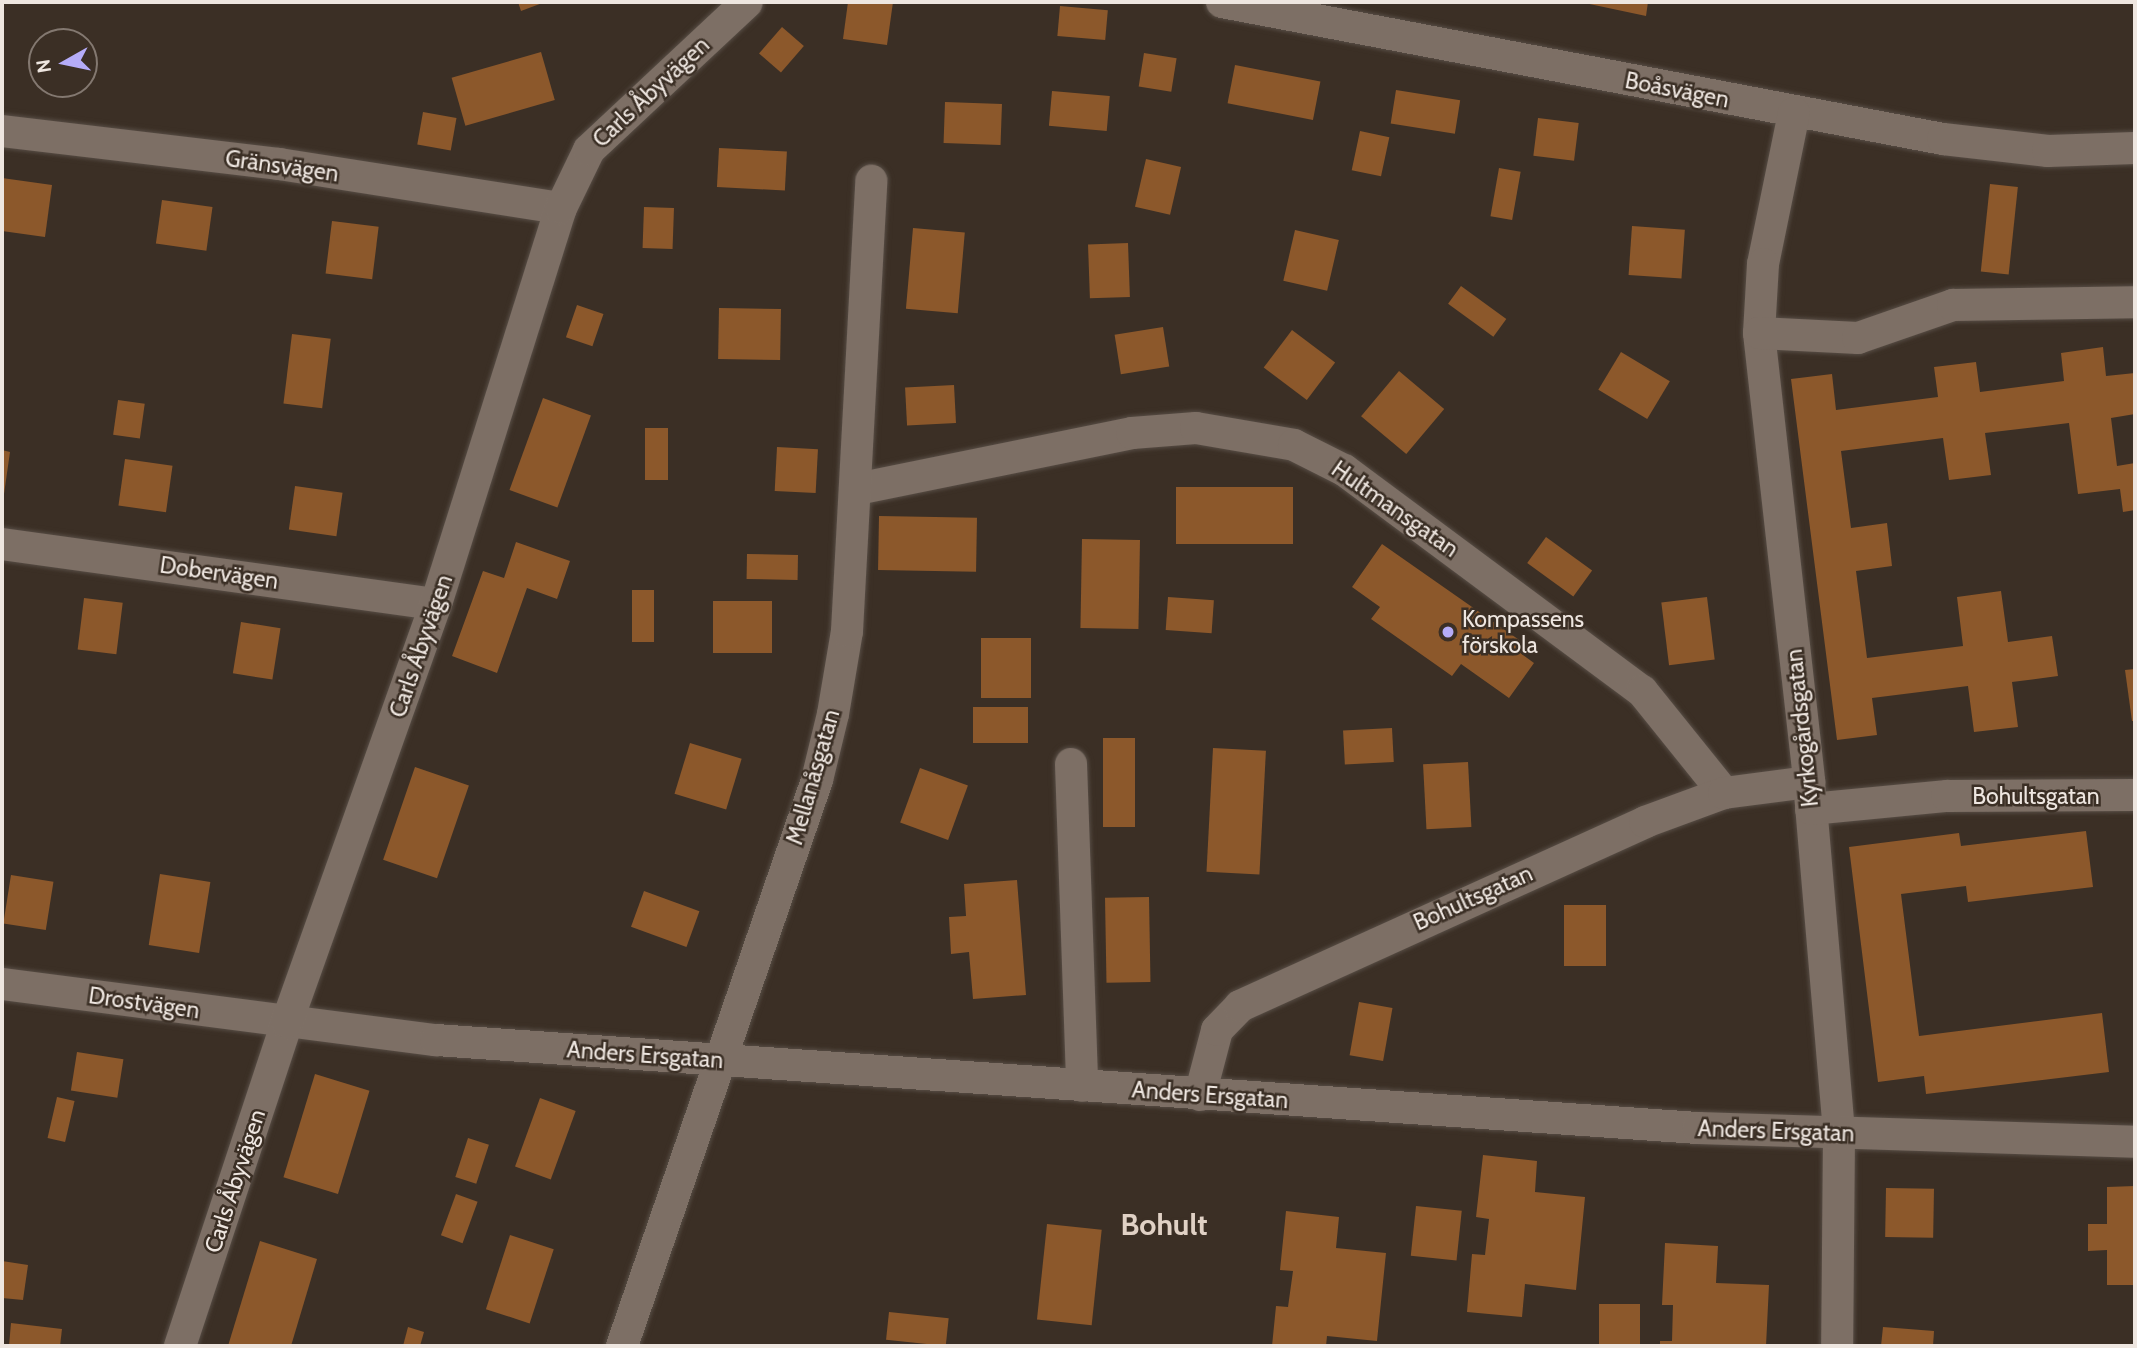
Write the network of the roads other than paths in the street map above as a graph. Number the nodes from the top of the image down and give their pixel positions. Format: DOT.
graph roads {
  1 [pos="747,2"];
  2 [pos="1222,2"];
  3 [pos="1794,113"];
  4 [pos="2,131"];
  5 [pos="2135,148"];
  6 [pos="871,181"];
  7 [pos="561,208"];
  8 [pos="2135,302"];
  9 [pos="1759,333"];
  10 [pos="857,489"];
  11 [pos="2,544"];
  12 [pos="436,604"];
  13 [pos="1072,764"];
  14 [pos="1724,793"];
  15 [pos="2135,795"];
  16 [pos="1810,796"];
  17 [pos="2,984"];
  18 [pos="287,1022"];
  19 [pos="720,1060"];
  20 [pos="1082,1086"];
  21 [pos="1200,1095"];
  22 [pos="1839,1133"];
  23 [pos="2135,1142"];
  24 [pos="180,1346"];
  25 [pos="622,1346"];
  26 [pos="1837,1346"];
  1 -- 7 [label="street, Carls Åbyvägen"];
  2 -- 3 [label="street, Boåsvägen"];
  3 -- 5 [label="street, Boåsvägen"];
  3 -- 9 [label="street, Kyrkogårdsgatan"];
  4 -- 7 [label="street, Gränsvägen"];
  6 -- 10 [label="street, Mellanåsgatan"];
  7 -- 12 [label="street, Carls Åbyvägen"];
  8 -- 9 [label="street"];
  9 -- 16 [label="street, Kyrkogårdsgatan"];
  10 -- 14 [label="street, Hultmansgatan"];
  10 -- 19 [label="street, Mellanåsgatan"];
  11 -- 12 [label="street, Dobervägen"];
  12 -- 18 [label="street, Carls Åbyvägen"];
  13 -- 20 [label="street"];
  14 -- 16 [label="street, Bohultsgatan"];
  14 -- 21 [label="street, Bohultsgatan"];
  15 -- 16 [label="street, Bohultsgatan"];
  16 -- 22 [label="street, Kyrkogårdsgatan"];
  17 -- 18 [label="street, Drostvägen"];
  18 -- 19 [label="street, Anders Ersgatan"];
  18 -- 24 [label="street, Carls Åbyvägen"];
  19 -- 20 [label="street, Anders Ersgatan"];
  19 -- 25 [label="street, Mellanåsgatan"];
  20 -- 21 [label="street, Anders Ersgatan"];
  21 -- 22 [label="street, Anders Ersgatan"];
  22 -- 23 [label="street, Anders Ersgatan"];
  22 -- 26 [label="street, Kyrkogårdsgatan"];
}
